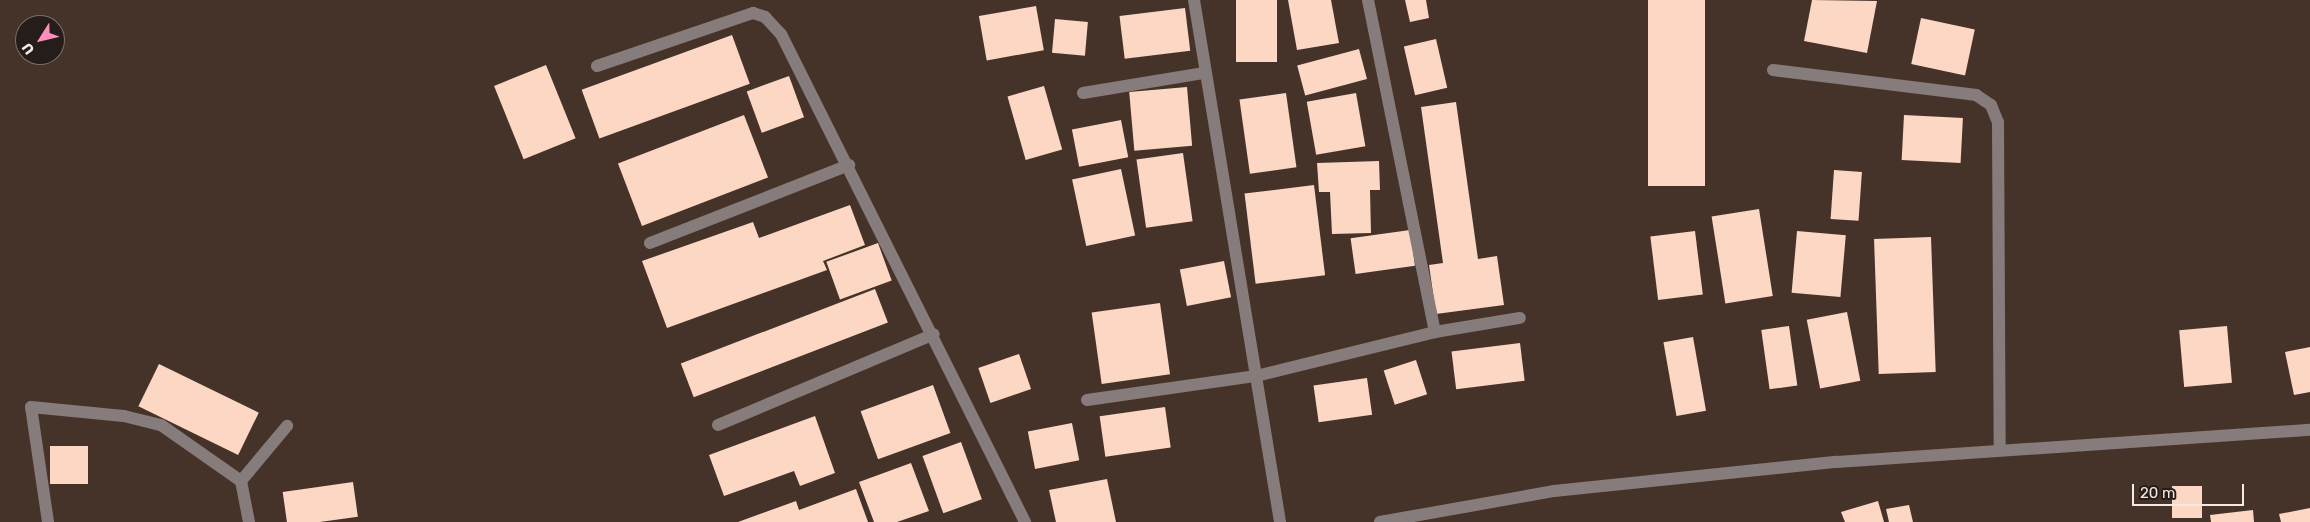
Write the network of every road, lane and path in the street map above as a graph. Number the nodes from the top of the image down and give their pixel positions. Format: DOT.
graph roads {
  1 [pos="1194,0"];
  2 [pos="1368,0"];
  3 [pos="597,66"];
  4 [pos="1773,70"];
  5 [pos="1204,73"];
  6 [pos="1083,93"];
  7 [pos="849,165"];
  8 [pos="650,243"];
  9 [pos="1520,318"];
  10 [pos="1435,332"];
  11 [pos="934,334"];
  12 [pos="1256,376"];
  13 [pos="1088,400"];
  14 [pos="718,425"];
  15 [pos="287,426"];
  16 [pos="2310,430"];
  17 [pos="2000,450"];
  18 [pos="241,481"];
  19 [pos="48,522"];
  20 [pos="249,522"];
  21 [pos="1025,522"];
  22 [pos="1280,522"];
  23 [pos="1380,522"];
  1 -- 5 [label="street"];
  2 -- 10 [label="street"];
  3 -- 7 [label="street"];
  4 -- 17 [label="street"];
  5 -- 6 [label="street"];
  5 -- 12 [label="street"];
  7 -- 8 [label="street"];
  7 -- 11 [label="street"];
  9 -- 10 [label="street"];
  10 -- 12 [label="street"];
  11 -- 14 [label="street"];
  11 -- 21 [label="street"];
  12 -- 13 [label="street"];
  12 -- 22 [label="street"];
  15 -- 18 [label="street"];
  16 -- 17 [label="street"];
  17 -- 23 [label="street"];
  18 -- 19 [label="street"];
  18 -- 20 [label="street"];
}
